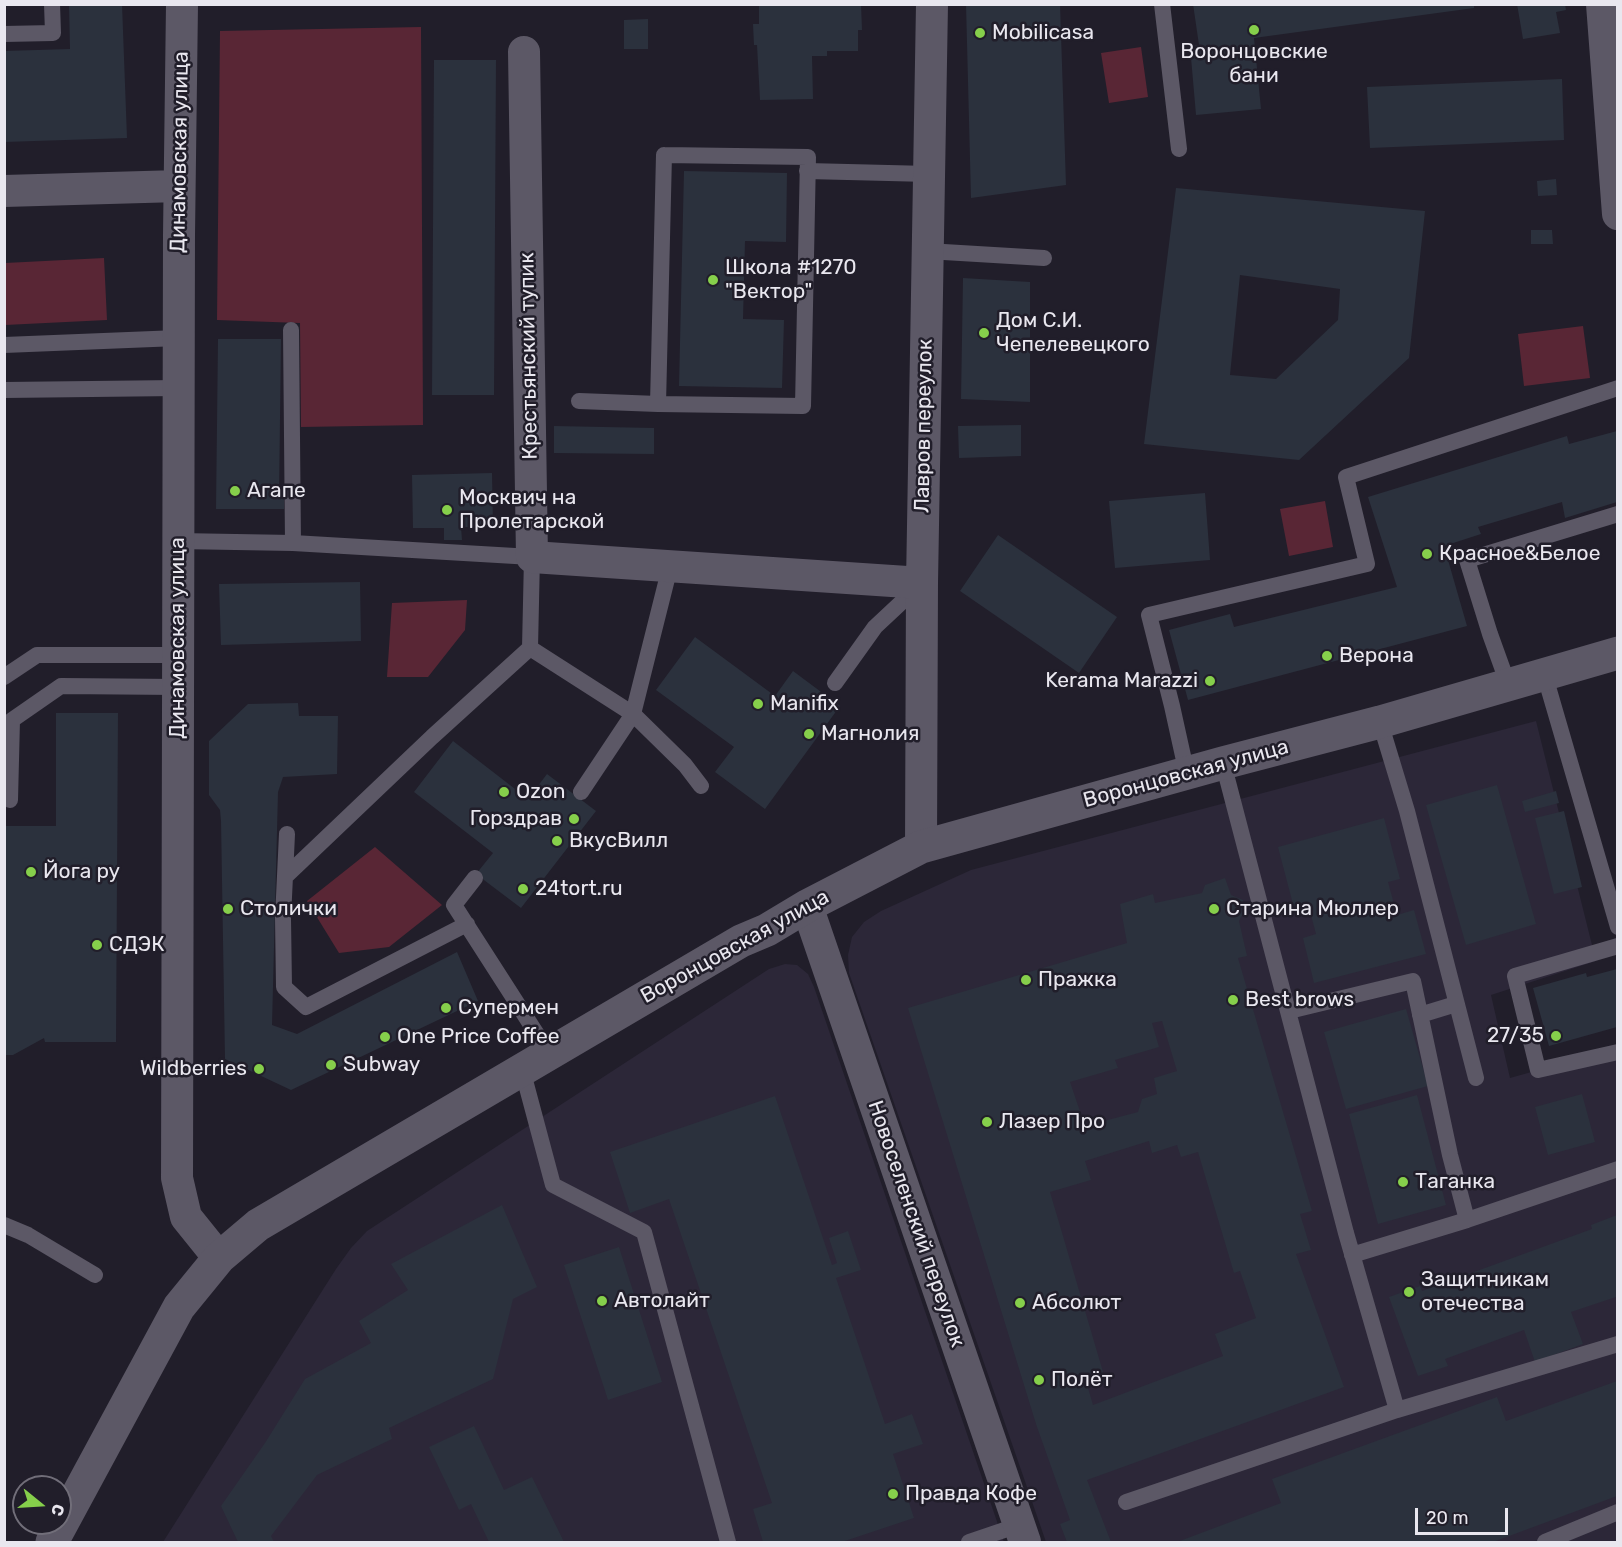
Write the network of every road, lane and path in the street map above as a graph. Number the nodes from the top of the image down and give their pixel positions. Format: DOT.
graph roads {
  1 [pos="52,4"];
  2 [pos="182,4"];
  3 [pos="932,4"];
  4 [pos="1162,4"];
  5 [pos="1602,4"];
  6 [pos="4,34"];
  7 [pos="524,52"];
  8 [pos="1179,149"];
  9 [pos="807,171"];
  10 [pos="929,174"];
  11 [pos="179,186"];
  12 [pos="4,191"];
  13 [pos="1617,214"];
  14 [pos="927,251"];
  15 [pos="1044,258"];
  16 [pos="291,330"];
  17 [pos="178,338"];
  18 [pos="4,345"];
  19 [pos="178,388"];
  20 [pos="1617,388"];
  21 [pos="4,390"];
  22 [pos="579,401"];
  23 [pos="658,404"];
  24 [pos="1617,514"];
  25 [pos="178,541"];
  26 [pos="293,543"];
  27 [pos="532,557"];
  28 [pos="670,567"];
  29 [pos="922,583"];
  30 [pos="530,648"];
  31 [pos="1617,653"];
  32 [pos="178,655"];
  33 [pos="1544,673"];
  34 [pos="4,677"];
  35 [pos="835,683"];
  36 [pos="1508,684"];
  37 [pos="177,687"];
  38 [pos="633,714"];
  39 [pos="1380,722"];
  40 [pos="1223,762"];
  41 [pos="1187,774"];
  42 [pos="701,786"];
  43 [pos="581,792"];
  44 [pos="10,800"];
  45 [pos="287,834"];
  46 [pos="921,847"];
  47 [pos="286,876"];
  48 [pos="475,878"];
  49 [pos="807,906"];
  50 [pos="467,924"];
  51 [pos="1617,927"];
  52 [pos="1617,946"];
  53 [pos="1456,1004"];
  54 [pos="1289,1011"];
  55 [pos="1420,1014"];
  56 [pos="1617,1052"];
  57 [pos="535,1061"];
  58 [pos="1476,1078"];
  59 [pos="1617,1169"];
  60 [pos="1467,1220"];
  61 [pos="4,1225"];
  62 [pos="1352,1255"];
  63 [pos="219,1258"];
  64 [pos="95,1275"];
  65 [pos="1617,1344"];
  66 [pos="1397,1410"];
  67 [pos="1126,1502"];
  68 [pos="1617,1512"];
  69 [pos="1022,1534"];
  70 [pos="52,1542"];
  71 [pos="728,1542"];
  72 [pos="969,1542"];
  73 [pos="1545,1542"];
  1 -- 6 [label="lane"];
  2 -- 11 [label="street, Динамовская улица"];
  3 -- 10 [label="street, Лавров переулок"];
  4 -- 8 [label="lane"];
  5 -- 13 [label="street"];
  7 -- 27 [label="street, Крестьянский тупик"];
  9 -- 10 [label="lane"];
  9 -- 23 [label="lane"];
  9 -- 23 [label="lane"];
  10 -- 14 [label="street, Лавров переулок"];
  11 -- 12 [label="street"];
  11 -- 17 [label="street, Динамовская улица"];
  14 -- 15 [label="lane"];
  14 -- 29 [label="street, Лавров переулок"];
  16 -- 26 [label="lane"];
  17 -- 18 [label="lane"];
  17 -- 19 [label="street, Динамовская улица"];
  19 -- 21 [label="lane"];
  19 -- 25 [label="street, Динамовская улица"];
  20 -- 41 [label="lane"];
  22 -- 23 [label="lane"];
  24 -- 36 [label="lane"];
  25 -- 26 [label="lane"];
  25 -- 32 [label="street, Динамовская улица"];
  26 -- 27 [label="lane"];
  27 -- 28 [label="street"];
  27 -- 30 [label="lane"];
  28 -- 29 [label="street"];
  28 -- 38 [label="lane"];
  29 -- 35 [label="lane"];
  29 -- 46 [label="street, Лавров переулок"];
  30 -- 38 [label="lane"];
  30 -- 47 [label="lane"];
  31 -- 33 [label="main road, Воронцовская улица"];
  32 -- 34 [label="lane"];
  32 -- 37 [label="street, Динамовская улица"];
  33 -- 36 [label="main road, Воронцовская улица"];
  33 -- 51 [label="lane"];
  36 -- 39 [label="main road, Воронцовская улица"];
  37 -- 44 [label="lane"];
  37 -- 63 [label="street, Динамовская улица"];
  38 -- 42 [label="lane"];
  38 -- 43 [label="lane"];
  39 -- 40 [label="main road, Воронцовская улица"];
  39 -- 53 [label="lane"];
  40 -- 41 [label="main road, Воронцовская улица"];
  40 -- 54 [label="lane"];
  41 -- 46 [label="main road, Воронцовская улица"];
  45 -- 47 [label="lane"];
  46 -- 49 [label="main road, Воронцовская улица"];
  47 -- 50 [label="lane"];
  48 -- 50 [label="lane"];
  49 -- 57 [label="main road, Воронцовская улица"];
  49 -- 69 [label="street, Новоселенский переулок"];
  50 -- 57 [label="lane"];
  52 -- 56 [label="lane"];
  53 -- 55 [label="lane"];
  53 -- 58 [label="lane"];
  54 -- 55 [label="lane"];
  54 -- 62 [label="lane"];
  55 -- 60 [label="lane"];
  57 -- 63 [label="main road, Воронцовская улица"];
  57 -- 71 [label="lane"];
  59 -- 60 [label="lane"];
  60 -- 62 [label="lane"];
  61 -- 64 [label="lane"];
  62 -- 66 [label="lane"];
  63 -- 70 [label="main road, Воронцовская улица"];
  65 -- 66 [label="lane"];
  66 -- 67 [label="lane"];
  68 -- 73 [label="lane"];
  69 -- 72 [label="lane"];
}
